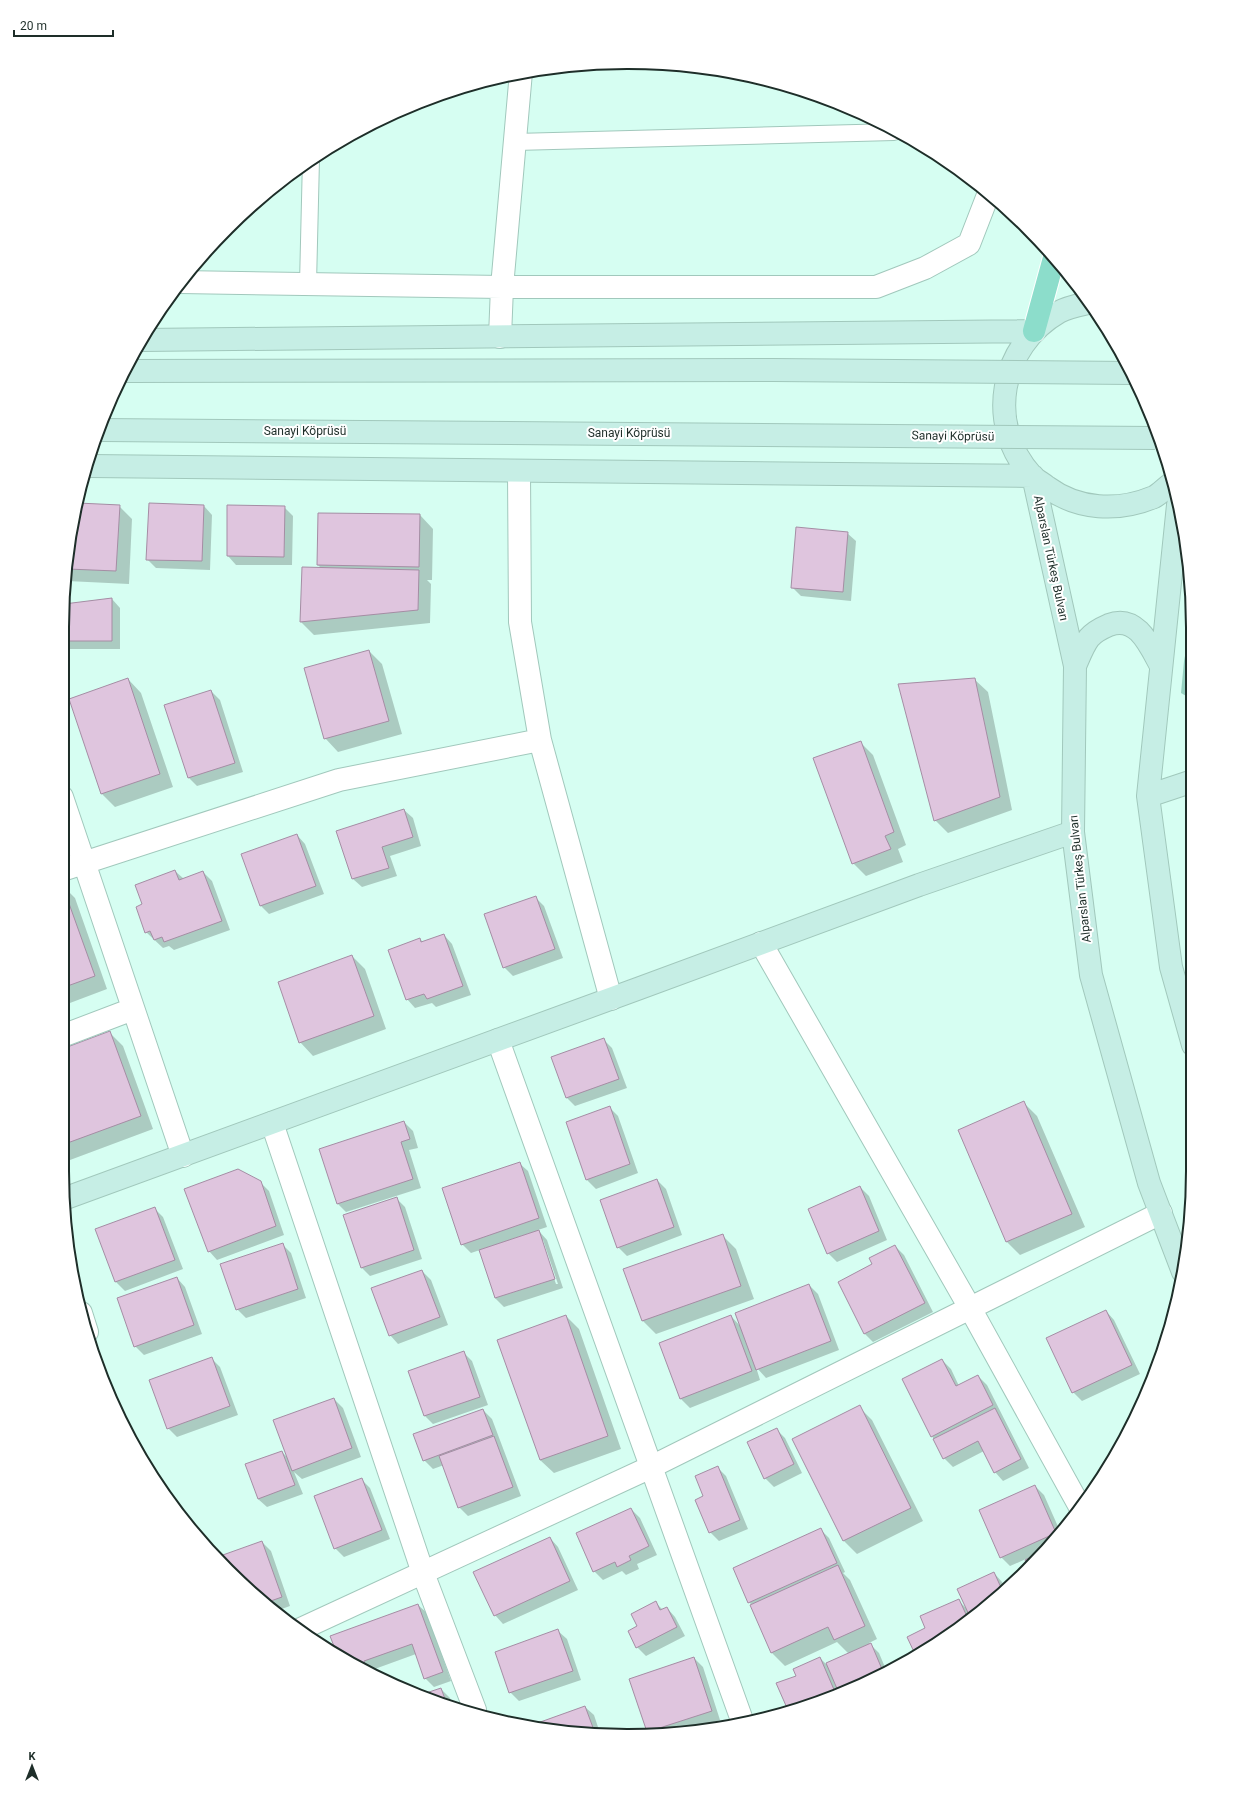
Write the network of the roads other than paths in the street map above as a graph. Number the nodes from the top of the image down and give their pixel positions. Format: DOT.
graph roads {
  1 [pos="520,80"];
  2 [pos="885,132"];
  3 [pos="515,142"];
  4 [pos="311,167"];
  5 [pos="986,200"];
  6 [pos="1052,265"];
  7 [pos="189,282"];
  8 [pos="308,284"];
  9 [pos="502,287"];
  10 [pos="1083,305"];
  11 [pos="1034,331"];
  12 [pos="500,337"];
  13 [pos="149,340"];
  14 [pos="132,371"];
  15 [pos="1124,373"];
  16 [pos="106,430"];
  17 [pos="1152,438"];
  18 [pos="93,466"];
  19 [pos="519,472"];
  20 [pos="1033,476"];
  21 [pos="1168,486"];
  22 [pos="1176,525"];
  23 [pos="1075,666"];
  24 [pos="1161,666"];
  25 [pos="540,740"];
  26 [pos="1186,783"];
  27 [pos="1148,796"];
  28 [pos="69,818"];
  29 [pos="1073,832"];
  30 [pos="84,863"];
  31 [pos="69,868"];
  32 [pos="761,943"];
  33 [pos="611,999"];
  34 [pos="133,1009"];
  35 [pos="1186,1020"];
  36 [pos="69,1033"];
  37 [pos="498,1040"];
  38 [pos="272,1123"];
  39 [pos="183,1156"];
  40 [pos="70,1197"];
  41 [pos="1161,1214"];
  42 [pos="1178,1259"];
  43 [pos="970,1308"];
  44 [pos="651,1467"];
  45 [pos="1077,1502"];
  46 [pos="423,1573"];
  47 [pos="306,1627"];
  48 [pos="474,1707"];
  49 [pos="741,1717"];
  1 -- 3 [label="street"];
  2 -- 3 [label="lane"];
  3 -- 9 [label="street"];
  4 -- 8 [label="lane"];
  5 -- 9 [label="street"];
  6 -- 11 [label="main road"];
  7 -- 8 [label="street"];
  8 -- 9 [label="street"];
  9 -- 12 [label="street"];
  10 -- 11 [label="main road"];
  11 -- 12 [label="main road"];
  11 -- 20 [label="main road"];
  12 -- 13 [label="main road"];
  14 -- 15 [label="main road, bridge"];
  16 -- 17 [label="main road, Sanayi Köprüsü, bridge"];
  18 -- 19 [label="main road"];
  19 -- 20 [label="main road"];
  19 -- 25 [label="street"];
  20 -- 21 [label="main road"];
  20 -- 23 [label="main road, Alparslan Türkeş Bulvarı"];
  22 -- 24 [label="main road"];
  23 -- 24 [label="main road"];
  23 -- 29 [label="main road, Alparslan Türkeş Bulvarı"];
  24 -- 27 [label="main road"];
  25 -- 30 [label="street"];
  25 -- 33 [label="street"];
  26 -- 27 [label="main road"];
  27 -- 35 [label="main road"];
  28 -- 30 [label="street"];
  29 -- 32 [label="main road"];
  29 -- 41 [label="main road, Alparslan Türkeş Bulvarı"];
  30 -- 31 [label="street"];
  30 -- 34 [label="street"];
  32 -- 33 [label="main road"];
  32 -- 43 [label="street"];
  33 -- 37 [label="main road"];
  34 -- 36 [label="street"];
  34 -- 39 [label="street"];
  37 -- 38 [label="main road"];
  37 -- 44 [label="street"];
  38 -- 39 [label="main road"];
  38 -- 46 [label="street"];
  39 -- 40 [label="main road"];
  41 -- 42 [label="main road, Alparslan Türkeş Bulvarı"];
  41 -- 43 [label="street"];
  43 -- 44 [label="street"];
  43 -- 45 [label="street"];
  44 -- 46 [label="street"];
  44 -- 49 [label="street"];
  46 -- 47 [label="street"];
  46 -- 48 [label="street"];
}
